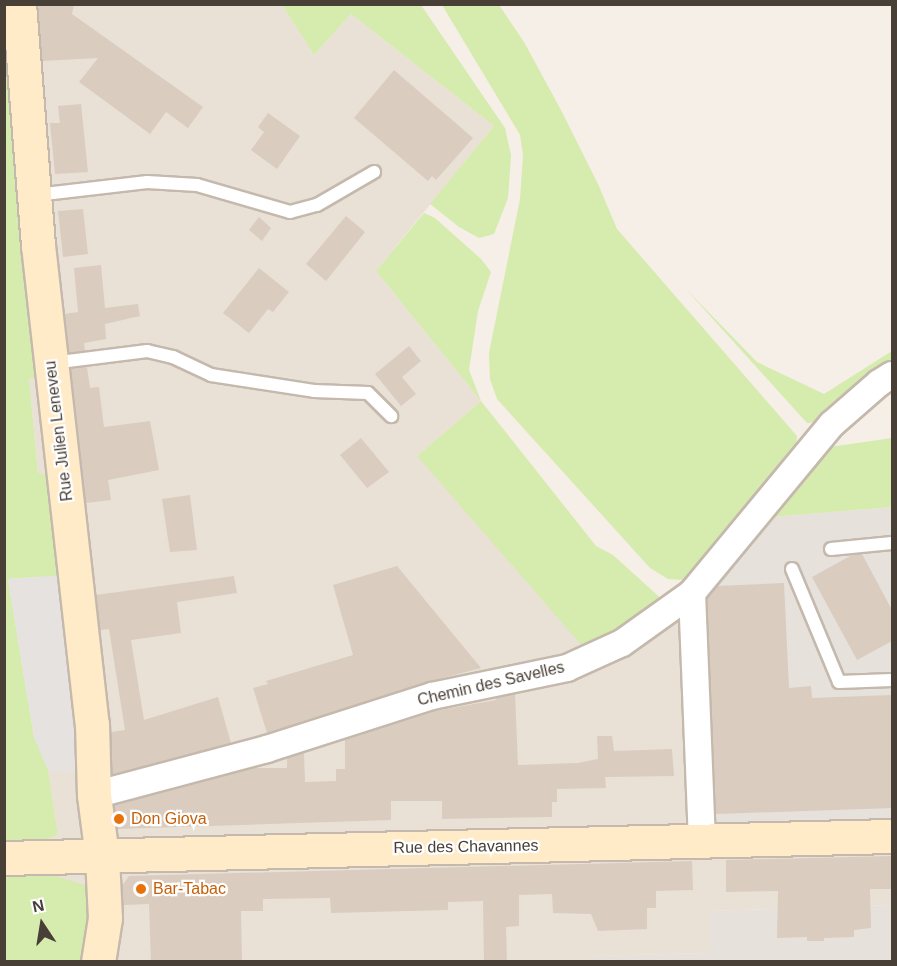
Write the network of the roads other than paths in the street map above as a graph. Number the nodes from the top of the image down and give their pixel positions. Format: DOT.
graph roads {
  1 [pos="19,4"];
  2 [pos="374,172"];
  3 [pos="35,195"];
  4 [pos="51,363"];
  5 [pos="892,375"];
  6 [pos="391,416"];
  7 [pos="892,543"];
  8 [pos="831,549"];
  9 [pos="792,569"];
  10 [pos="692,593"];
  11 [pos="892,680"];
  12 [pos="94,795"];
  13 [pos="892,836"];
  14 [pos="702,842"];
  15 [pos="102,856"];
  16 [pos="4,858"];
  17 [pos="98,962"];
  1 -- 3 [label="street, Rue Julien Leneveu"];
  2 -- 3 [label="lane"];
  3 -- 4 [label="street, Rue Julien Leneveu"];
  4 -- 6 [label="lane"];
  4 -- 12 [label="street, Rue Julien Leneveu"];
  5 -- 10 [label="street, Chemin des Savelles"];
  7 -- 8 [label="lane"];
  9 -- 11 [label="lane"];
  10 -- 12 [label="street, Chemin des Savelles"];
  10 -- 14 [label="street"];
  12 -- 15 [label="street, Rue Julien Leneveu"];
  13 -- 14 [label="street, Rue des Chavannes"];
  14 -- 15 [label="street, Rue des Chavannes"];
  15 -- 16 [label="street, Rue des Chavannes"];
  15 -- 17 [label="street, Rue Julien Leneveu"];
}
